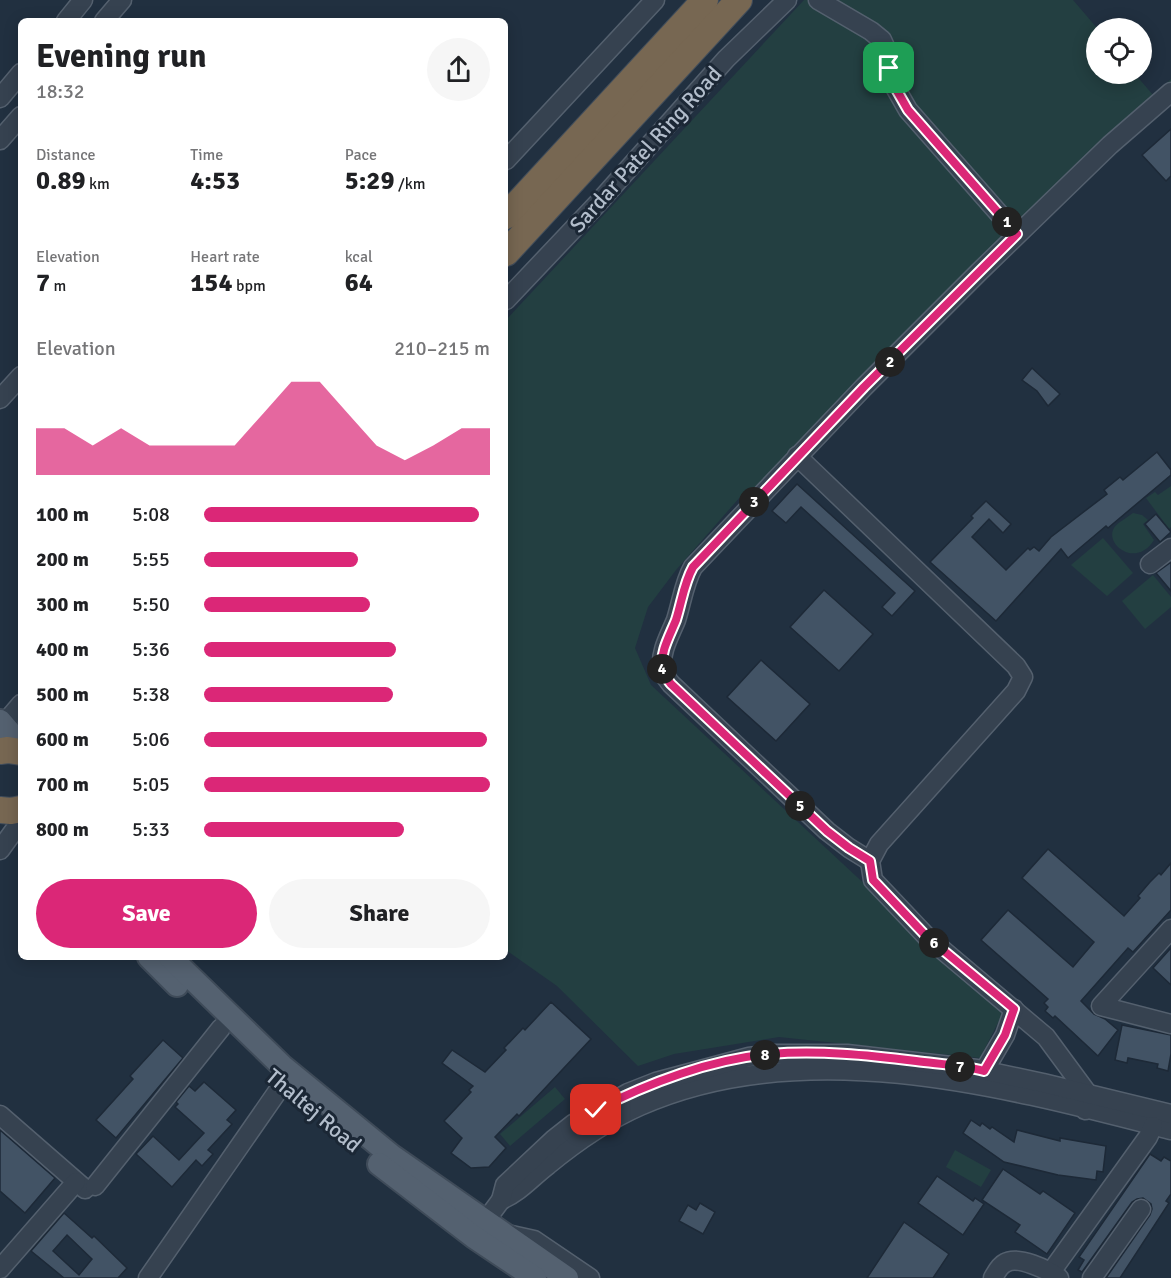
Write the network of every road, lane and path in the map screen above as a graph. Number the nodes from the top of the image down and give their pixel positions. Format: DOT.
graph roads {
  1 [pos="84,0"];
  2 [pos="122,0"];
  3 [pos="655,0"];
  4 [pos="705,0"];
  5 [pos="739,0"];
  6 [pos="787,0"];
  7 [pos="818,0"];
  8 [pos="69,18"];
  9 [pos="107,18"];
  10 [pos="18,77"];
  11 [pos="1171,92"];
  12 [pos="0,98"];
  13 [pos="18,119"];
  14 [pos="0,140"];
  15 [pos="508,158"];
  16 [pos="508,214"];
  17 [pos="1017,234"];
  18 [pos="508,251"];
  19 [pos="508,298"];
  20 [pos="18,379"];
  21 [pos="0,399"];
  22 [pos="797,456"];
  23 [pos="1171,548"];
  24 [pos="1150,564"];
  25 [pos="18,707"];
  26 [pos="2,723"];
  27 [pos="13,751"];
  28 [pos="12,815"];
  29 [pos="0,850"];
  30 [pos="870,861"];
  31 [pos="1171,929"];
  32 [pos="152,960"];
  33 [pos="173,960"];
  34 [pos="1014,1009"];
  35 [pos="1171,1024"];
  36 [pos="221,1028"];
  37 [pos="984,1071"];
  38 [pos="287,1079"];
  39 [pos="1087,1102"];
  40 [pos="1171,1114"];
  41 [pos="0,1116"];
  42 [pos="1162,1128"];
  43 [pos="86,1186"];
  44 [pos="501,1200"];
  45 [pos="1141,1209"];
  46 [pos="489,1235"];
  47 [pos="0,1269"];
  48 [pos="532,1273"];
  49 [pos="1055,1275"];
  50 [pos="148,1278"];
  51 [pos="567,1278"];
  52 [pos="590,1278"];
  53 [pos="993,1278"];
  54 [pos="1092,1278"];
  1 -- 8 [label="street"];
  2 -- 9 [label="street"];
  3 -- 15 [label="street"];
  4 -- 16 [label="highway"];
  5 -- 18 [label="highway, Sardar Patel Ring Road"];
  6 -- 19 [label="street, Sardar Patel Ring Road"];
  7 -- 17 [label="street"];
  10 -- 12 [label="street"];
  11 -- 17 [label="street"];
  13 -- 14 [label="street"];
  17 -- 22 [label="street"];
  20 -- 21 [label="street"];
  22 -- 30 [label="street"];
  22 -- 30 [label="street"];
  23 -- 24 [label="street"];
  25 -- 26 [label="street"];
  26 -- 27 [label="main road"];
  28 -- 29 [label="street"];
  30 -- 34 [label="street"];
  31 -- 35 [label="street"];
  32 -- 36 [label="main road, Thaltej Road"];
  33 -- 38 [label="main road"];
  34 -- 37 [label="street"];
  34 -- 39 [label="street"];
  36 -- 38 [label="main road, Thaltej Road"];
  36 -- 43 [label="street"];
  37 -- 39 [label="street"];
  37 -- 44 [label="street"];
  38 -- 46 [label="main road"];
  38 -- 50 [label="street"];
  39 -- 40 [label="street"];
  39 -- 42 [label="street"];
  39 -- 44 [label="street"];
  41 -- 43 [label="street"];
  42 -- 49 [label="street"];
  43 -- 47 [label="street"];
  44 -- 46 [label="street"];
  45 -- 54 [label="street"];
  46 -- 48 [label="main road"];
  46 -- 52 [label="street"];
  48 -- 51 [label="main road"];
  49 -- 53 [label="street"];
}
